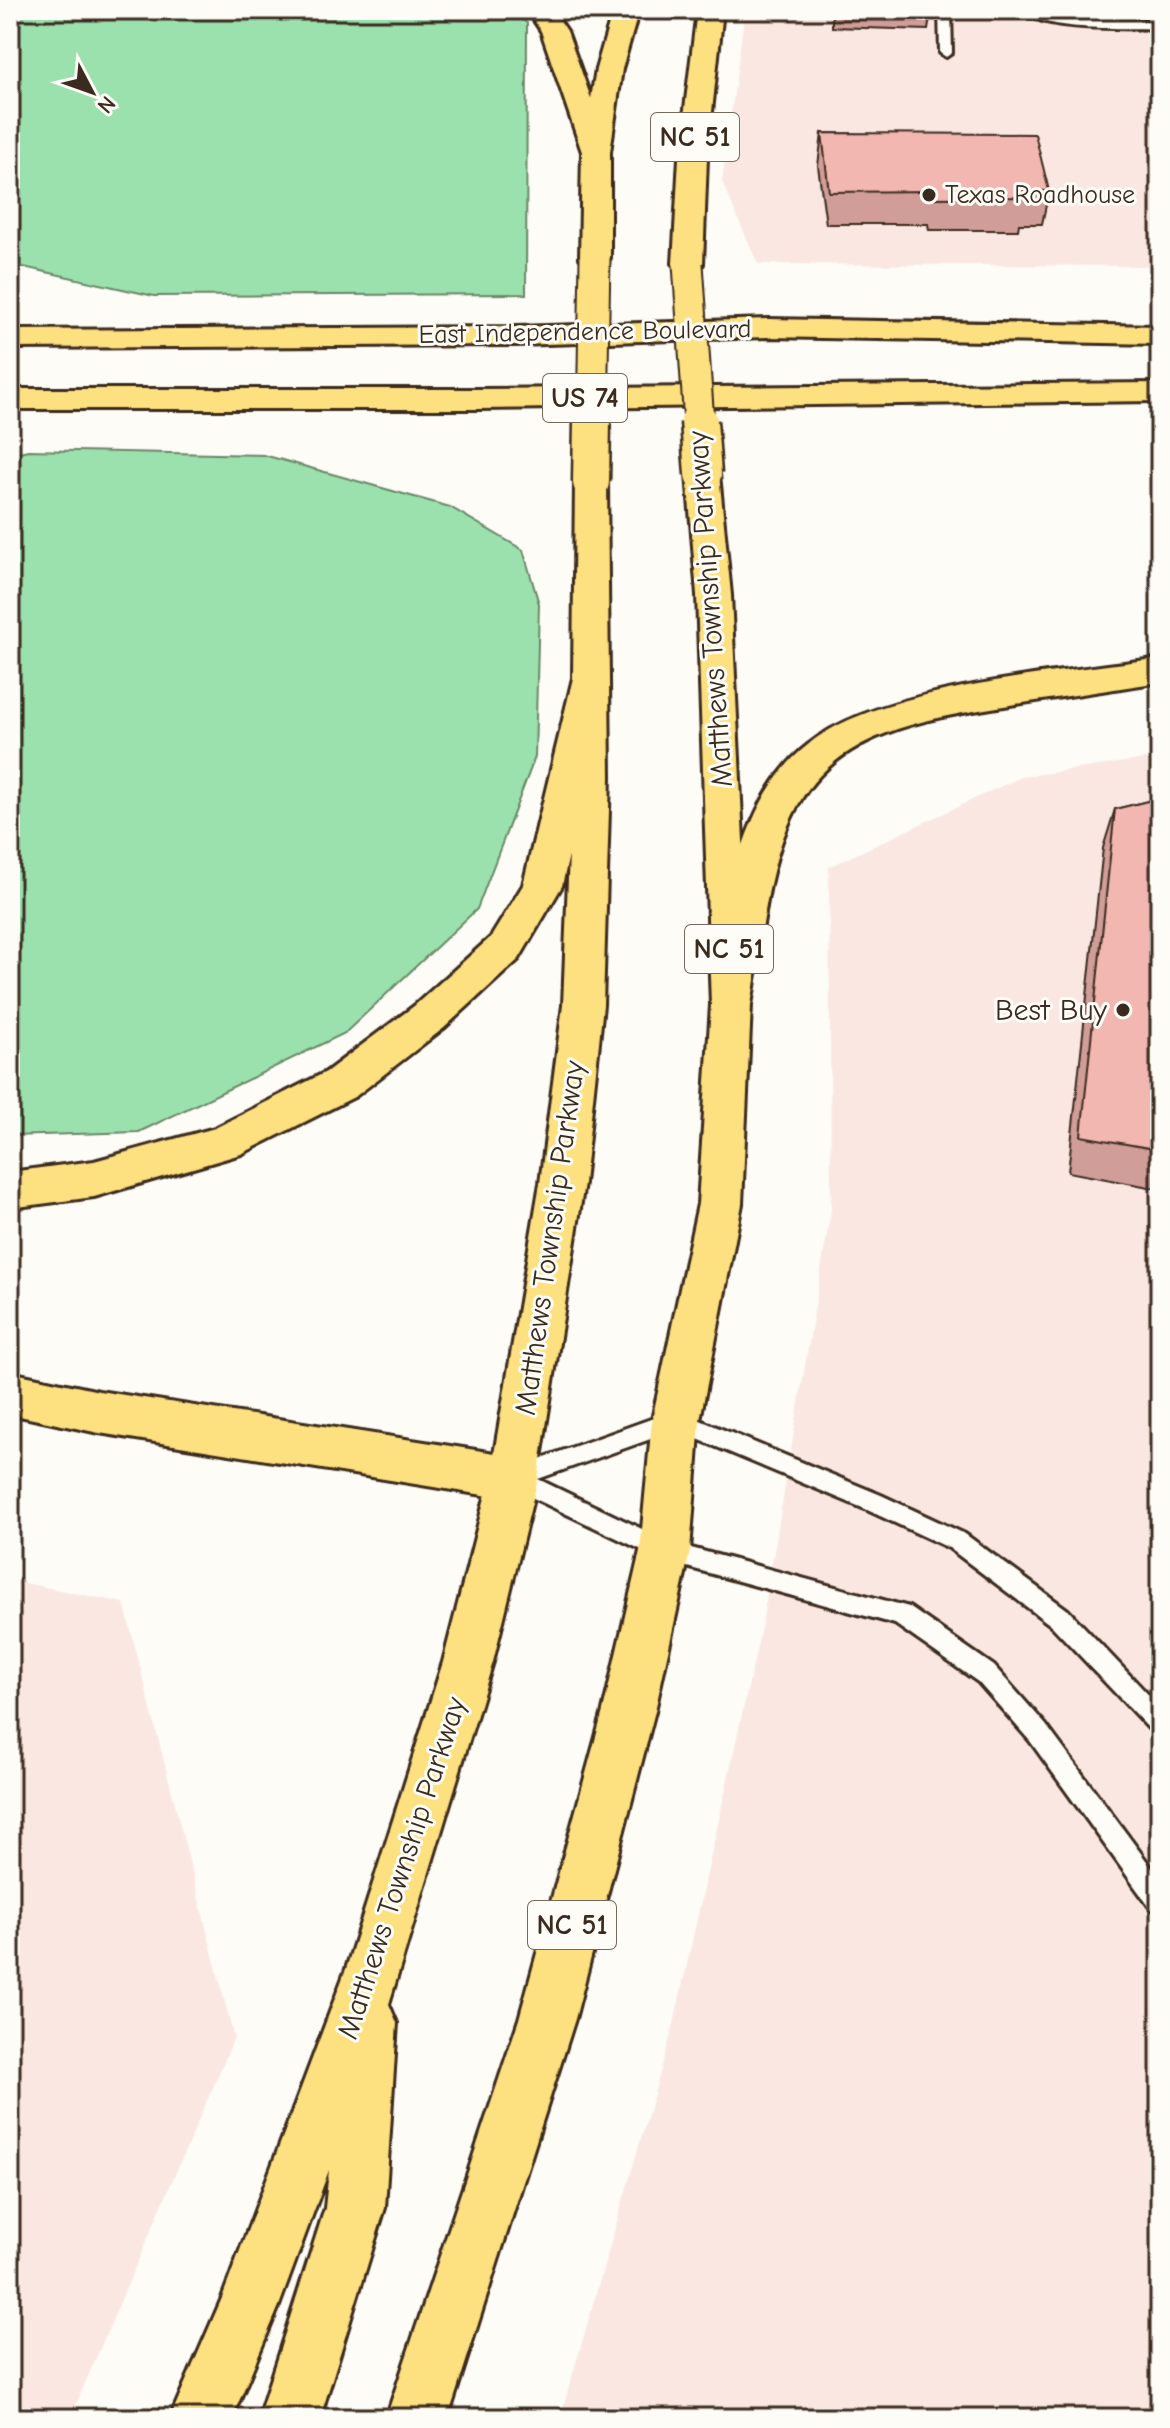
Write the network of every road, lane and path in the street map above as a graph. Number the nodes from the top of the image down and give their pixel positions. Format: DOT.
graph roads {
  1 [pos="540,10"];
  2 [pos="626,10"];
  3 [pos="710,10"];
  4 [pos="945,10"];
  5 [pos="1027,10"];
  6 [pos="1160,25"];
  7 [pos="946,53"];
  8 [pos="596,152"];
  9 [pos="10,313"];
  10 [pos="1160,335"];
  11 [pos="209,337"];
  12 [pos="10,339"];
  13 [pos="1160,392"];
  14 [pos="10,399"];
  15 [pos="478,399"];
  16 [pos="10,420"];
  17 [pos="1160,670"];
  18 [pos="591,678"];
  19 [pos="731,1005"];
  20 [pos="10,1190"];
  21 [pos="10,1393"];
  22 [pos="676,1420"];
  23 [pos="514,1478"];
  24 [pos="665,1551"];
  25 [pos="1160,1724"];
  26 [pos="1160,1900"];
  27 [pos="374,1969"];
  28 [pos="201,2418"];
  29 [pos="289,2418"];
  30 [pos="417,2418"];
  1 -- 8 [label="main road"];
  2 -- 8 [label="main road, Matthews Township Parkway"];
  3 -- 19 [label="main road, Matthews Township Parkway / NC 51, bridge"];
  4 -- 7 [label="lane"];
  5 -- 6 [label="lane"];
  8 -- 18 [label="main road, Matthews Township Parkway, bridge"];
  9 -- 11 [label="main road"];
  10 -- 11 [label="main road, East Independence Boulevard / US 74"];
  11 -- 12 [label="main road, East Independence Boulevard / US 74"];
  13 -- 15 [label="main road, US 74"];
  14 -- 15 [label="main road, US 74"];
  15 -- 16 [label="main road"];
  17 -- 19 [label="main road"];
  18 -- 20 [label="main road"];
  18 -- 23 [label="main road, Matthews Township Parkway"];
  19 -- 22 [label="main road, Matthews Township Parkway / NC 51"];
  21 -- 23 [label="main road"];
  22 -- 23 [label="lane"];
  22 -- 24 [label="main road, Matthews Township Parkway / NC 51"];
  22 -- 25 [label="lane"];
  23 -- 24 [label="lane"];
  23 -- 27 [label="main road, Matthews Township Parkway"];
  24 -- 26 [label="lane"];
  24 -- 30 [label="main road, Matthews Township Parkway / NC 51"];
  27 -- 28 [label="main road, Matthews Township Parkway"];
  27 -- 29 [label="main road"];
}
